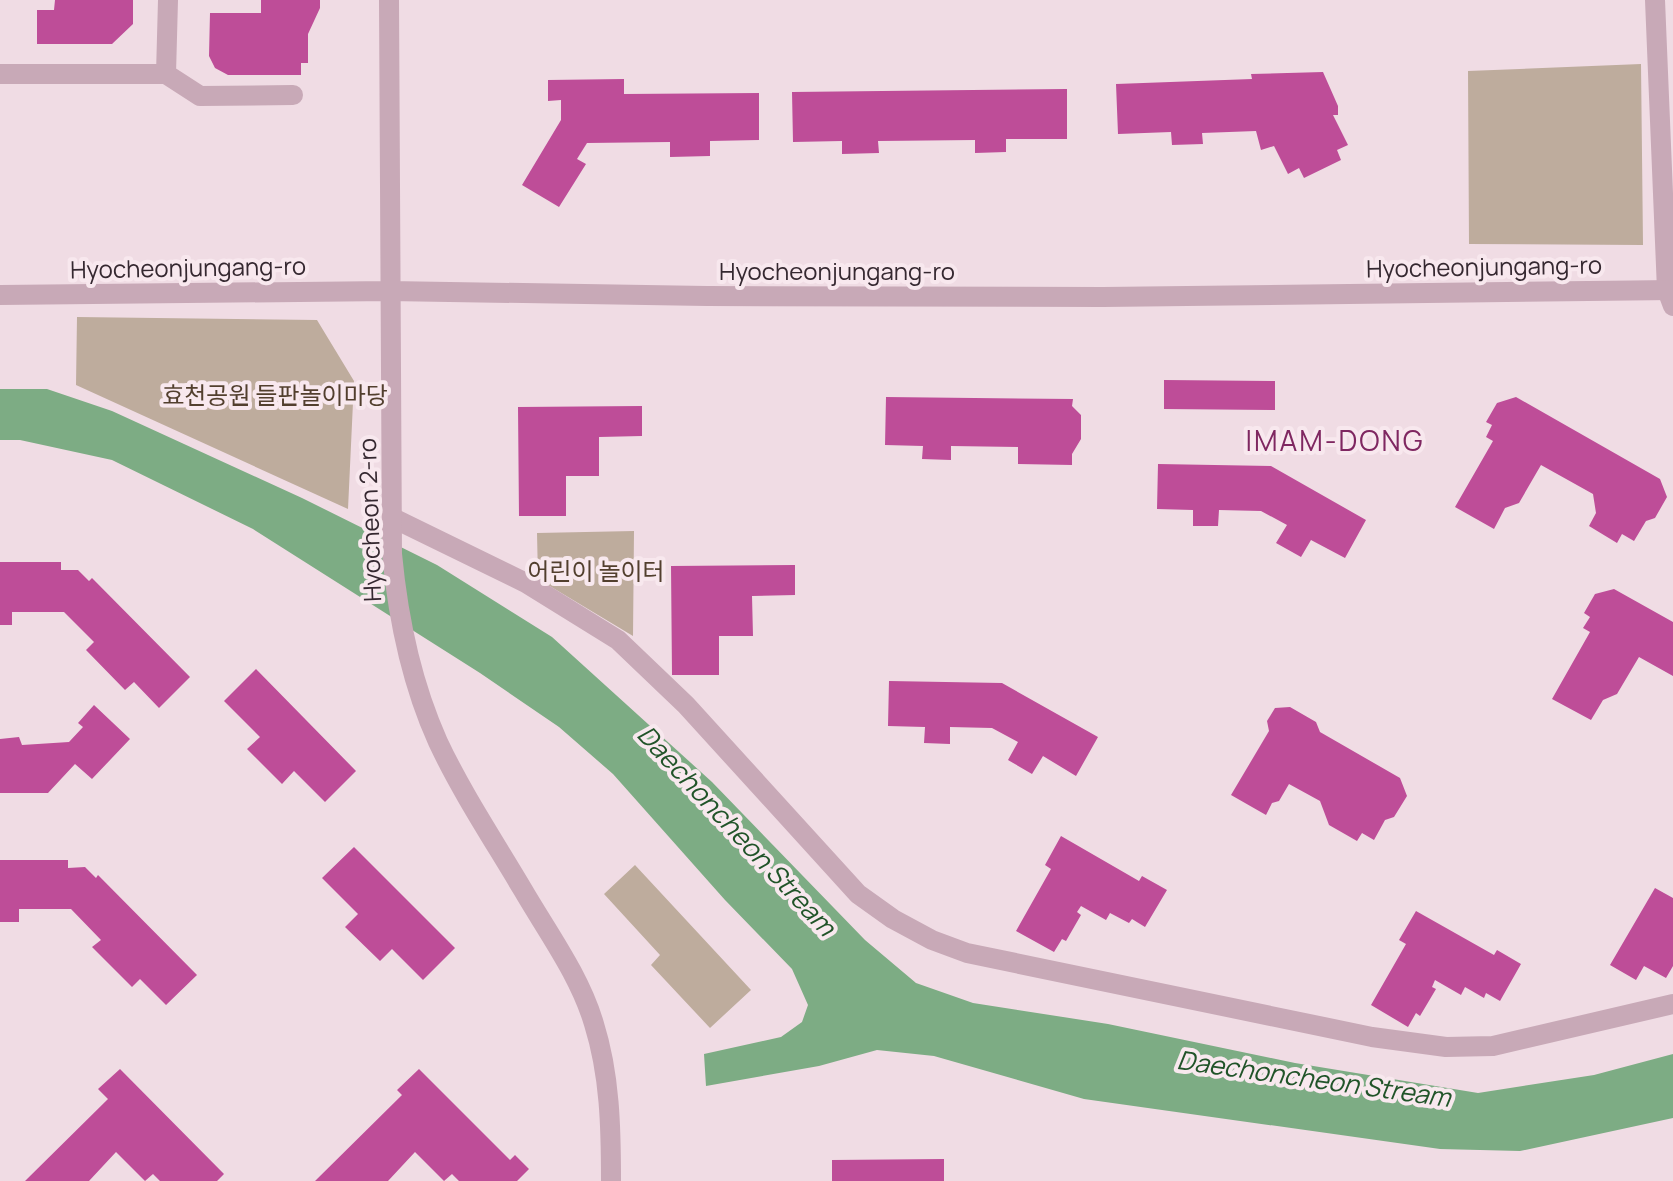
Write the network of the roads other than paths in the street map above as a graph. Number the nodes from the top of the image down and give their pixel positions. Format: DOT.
graph roads {
  1 [pos="168,0"];
  2 [pos="389,0"];
  3 [pos="1655,0"];
  4 [pos="0,74"];
  5 [pos="166,74"];
  6 [pos="293,95"];
  7 [pos="389,291"];
  8 [pos="0,295"];
  9 [pos="1671,295"];
  10 [pos="393,518"];
  11 [pos="1673,1004"];
  12 [pos="611,1181"];
  1 -- 5 [label="street"];
  2 -- 7 [label="street, Hyocheon 2-ro"];
  3 -- 9 [label="street"];
  4 -- 5 [label="street"];
  5 -- 6 [label="street"];
  7 -- 8 [label="street, Hyocheonjungang-ro"];
  7 -- 9 [label="street, Hyocheonjungang-ro"];
  7 -- 10 [label="street, Hyocheon 2-ro"];
  10 -- 11 [label="street"];
  10 -- 12 [label="street, Hyocheon 2-ro"];
}
